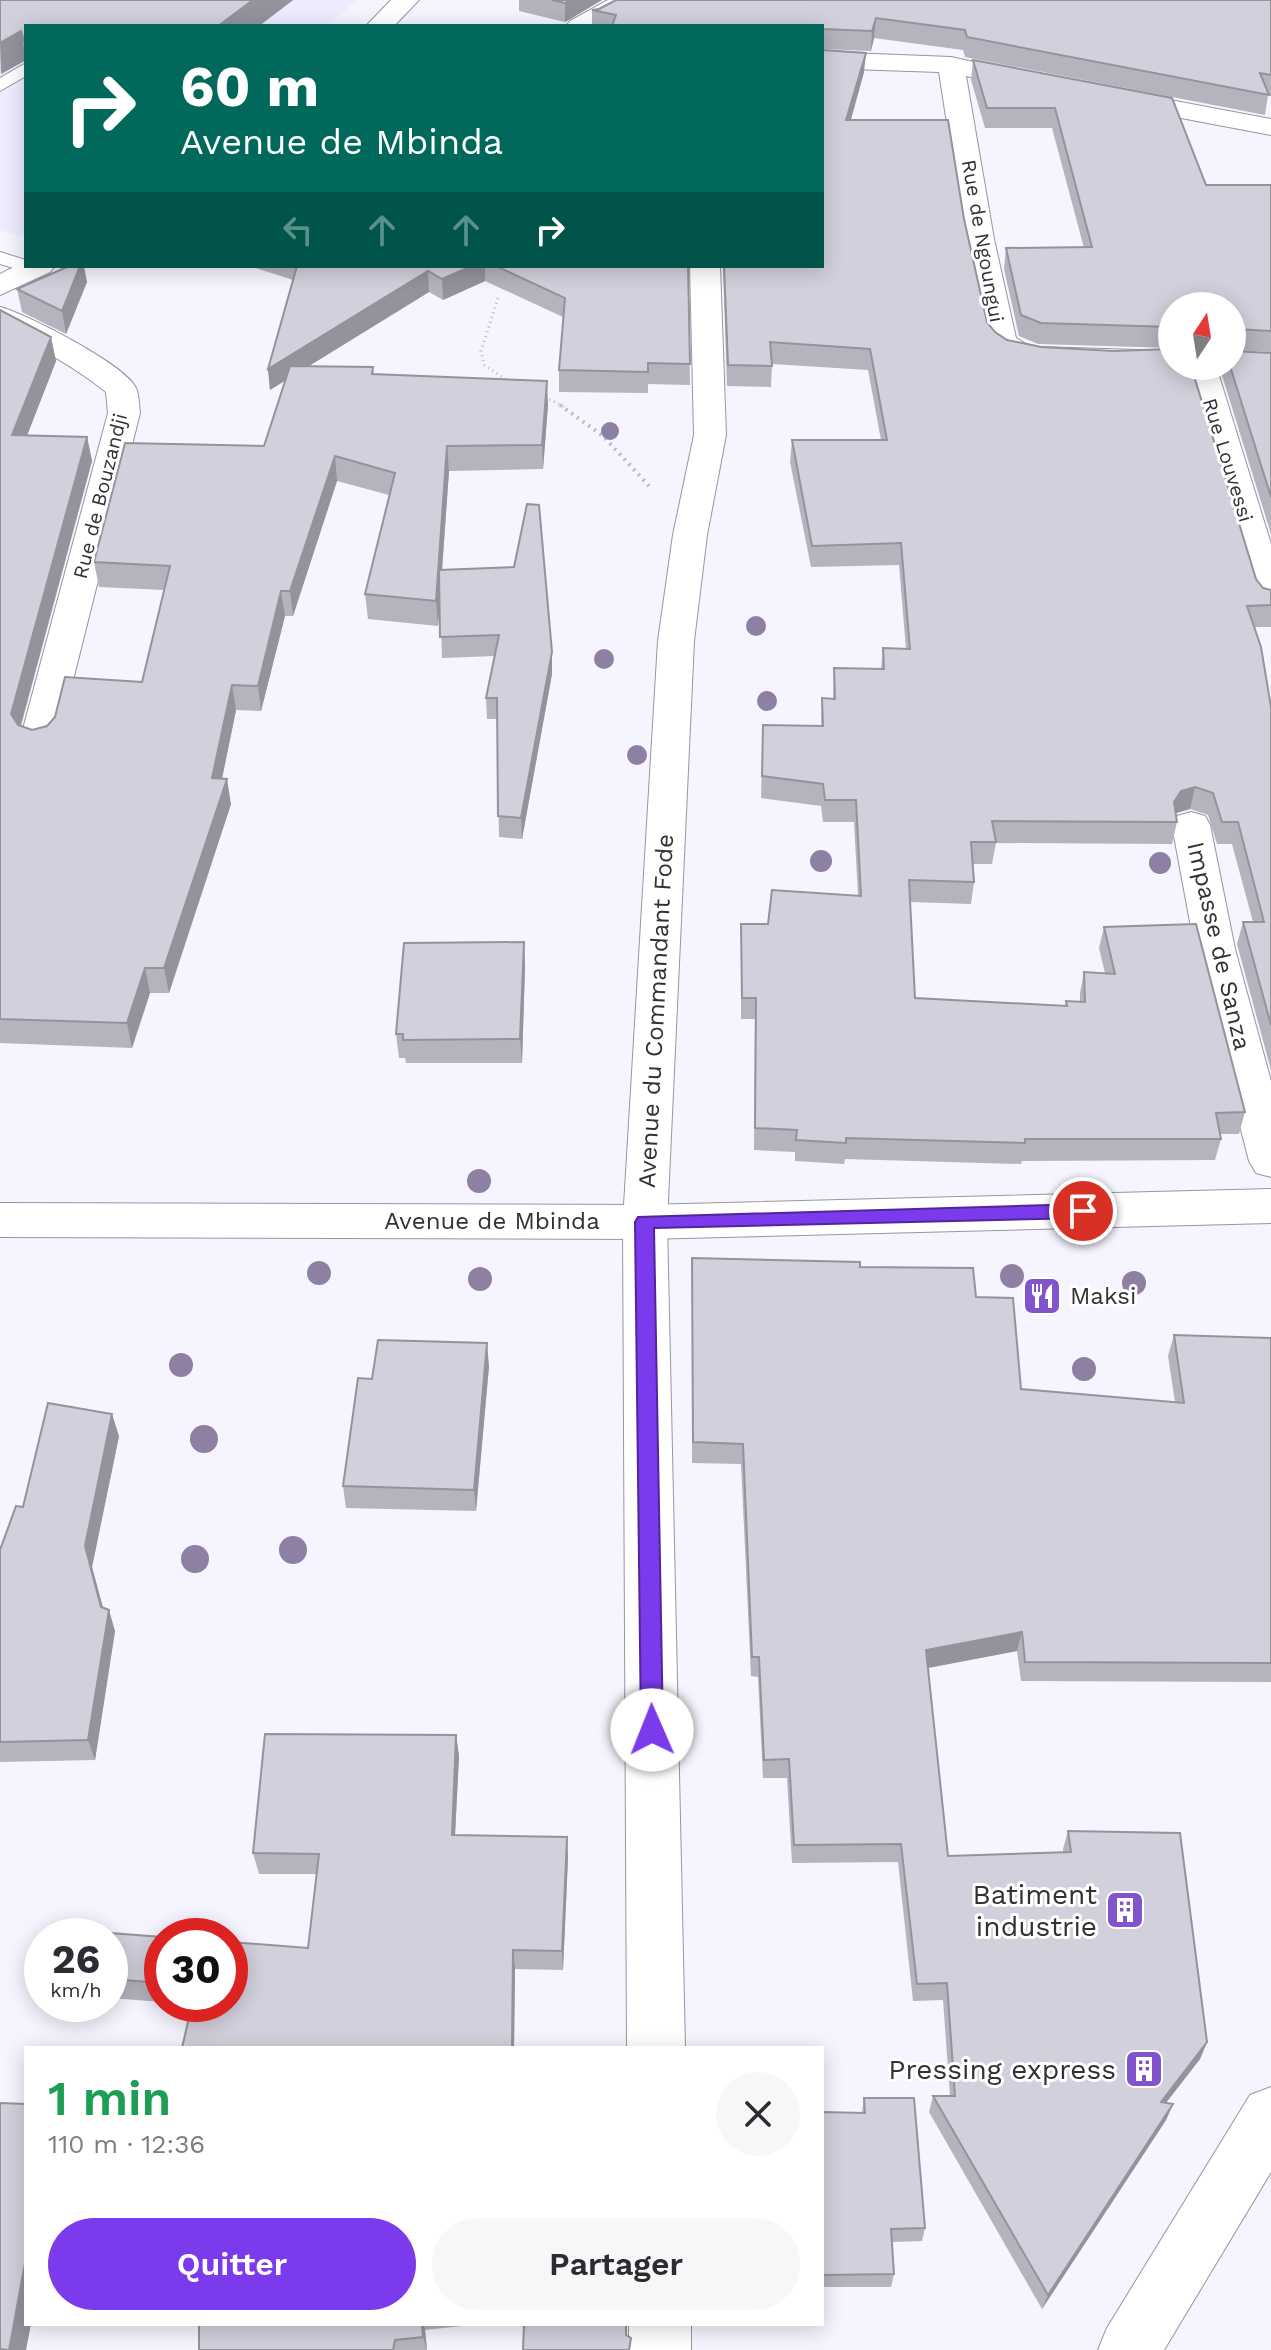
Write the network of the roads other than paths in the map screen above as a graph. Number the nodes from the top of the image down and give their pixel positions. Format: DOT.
graph roads {
  1 [pos="406,0"];
  2 [pos="627,0"];
  3 [pos="599,23"];
  4 [pos="381,24"];
  5 [pos="824,60"];
  6 [pos="951,65"];
  7 [pos="24,69"];
  8 [pos="1008,77"];
  9 [pos="0,86"];
  10 [pos="1084,92"];
  11 [pos="1271,127"];
  12 [pos="0,258"];
  13 [pos="24,265"];
  14 [pos="30,268"];
  15 [pos="705,268"];
  16 [pos="0,286"];
  17 [pos="0,316"];
  18 [pos="1158,360"];
  19 [pos="1204,380"];
  20 [pos="1271,600"];
  21 [pos="39,740"];
  22 [pos="1191,825"];
  23 [pos="1271,1161"];
  24 [pos="1271,1206"];
  25 [pos="0,1220"];
  26 [pos="645,1222"];
  27 [pos="656,2046"];
  28 [pos="1271,2116"];
  29 [pos="660,2326"];
  30 [pos="660,2350"];
  31 [pos="1129,2350"];
  1 -- 4 [label="street"];
  2 -- 3 [label="street"];
  5 -- 6 [label="street"];
  6 -- 8 [label="street"];
  6 -- 18 [label="street, Rue de Ngoungui"];
  7 -- 9 [label="lane"];
  10 -- 11 [label="street"];
  12 -- 13 [label="lane"];
  14 -- 16 [label="street"];
  15 -- 26 [label="street, Avenue du Commandant Fode"];
  17 -- 21 [label="street, Rue de Bouzandji"];
  19 -- 20 [label="street, Rue Louvessi"];
  22 -- 23 [label="street, Impasse de Sanza"];
  24 -- 26 [label="street, Avenue de Mbinda"];
  25 -- 26 [label="street, Avenue de Mbinda"];
  26 -- 27 [label="street, Avenue du Commandant Fode"];
  28 -- 31 [label="street"];
  29 -- 30 [label="street"];
}
